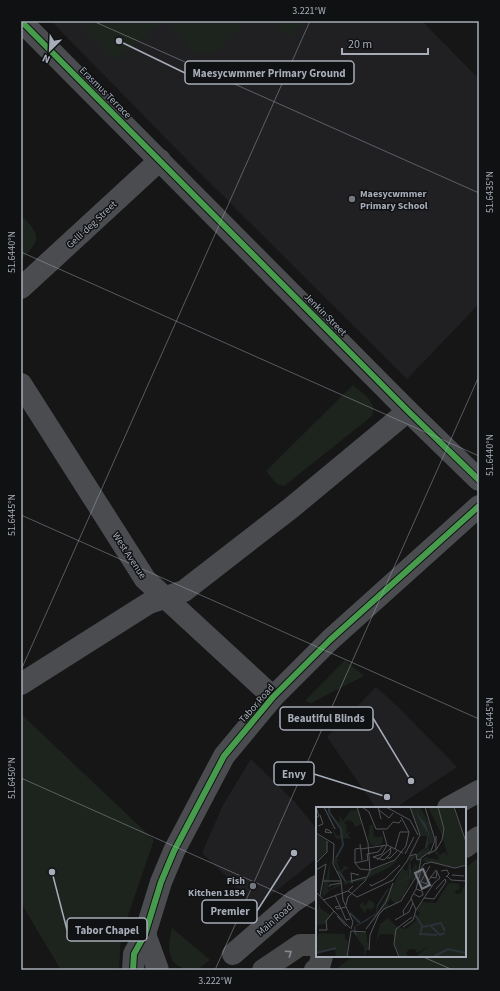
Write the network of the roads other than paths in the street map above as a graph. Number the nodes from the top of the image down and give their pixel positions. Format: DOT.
graph roads {
  1 [pos="21,21"];
  2 [pos="160,160"];
  3 [pos="21,288"];
  4 [pos="21,384"];
  5 [pos="408,411"];
  6 [pos="479,480"];
  7 [pos="479,506"];
  8 [pos="166,598"];
  9 [pos="21,684"];
  10 [pos="273,697"];
  11 [pos="479,791"];
  12 [pos="450,807"];
  13 [pos="479,837"];
  14 [pos="466,846"];
  15 [pos="316,887"];
  16 [pos="145,934"];
  17 [pos="316,945"];
  18 [pos="233,954"];
  19 [pos="322,957"];
  20 [pos="133,970"];
  21 [pos="158,970"];
  22 [pos="263,970"];
  23 [pos="315,970"];
  1 -- 2 [label="street, Erasmus Terrace"];
  2 -- 3 [label="street, Gelli-deg Street"];
  2 -- 5 [label="street, Jenkin Street"];
  4 -- 8 [label="street, West Avenue"];
  5 -- 6 [label="street, Jenkin Street"];
  5 -- 8 [label="street"];
  7 -- 10 [label="street, Tabor Road"];
  8 -- 9 [label="street"];
  8 -- 10 [label="street, West Avenue"];
  10 -- 16 [label="street, Tabor Road"];
  11 -- 12 [label="street"];
  13 -- 14 [label="main road"];
  15 -- 18 [label="street, Main Road"];
  16 -- 20 [label="street, Tabor Road"];
  16 -- 21 [label="street"];
  22 -- 17 [label="main road, one-way"];
  19 -- 23 [label="main road"];
}
